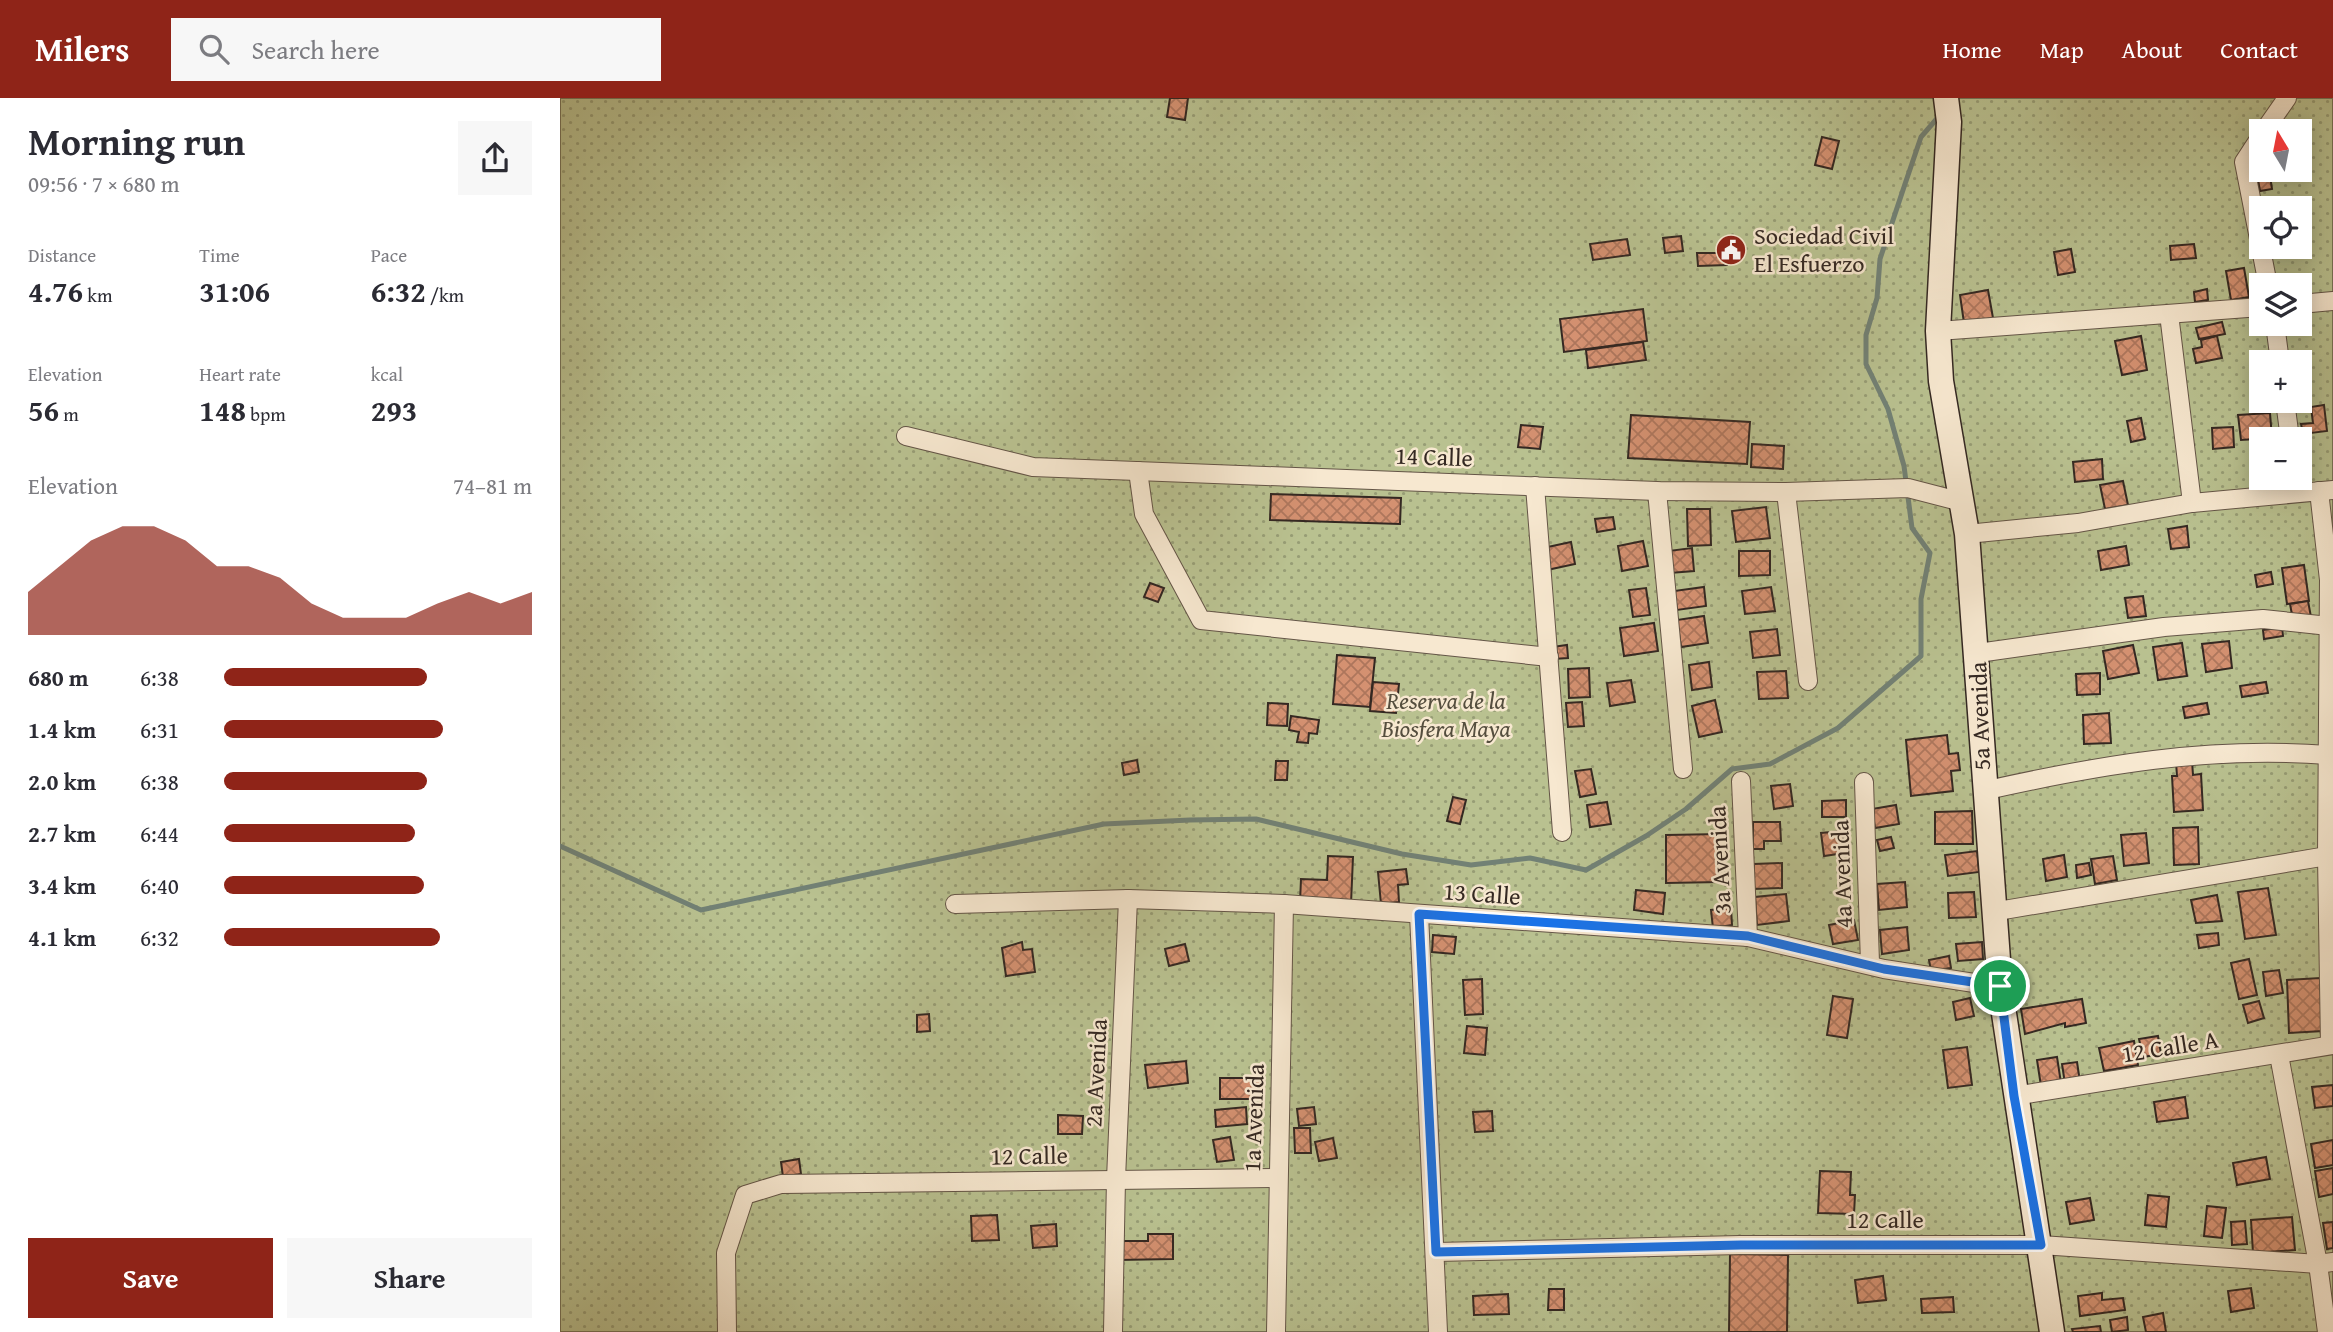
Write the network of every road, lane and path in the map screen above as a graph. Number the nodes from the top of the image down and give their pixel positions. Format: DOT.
graph roads {
  1 [pos="1946,98"];
  2 [pos="2287,98"];
  3 [pos="2272,119"];
  4 [pos="2249,154"];
  5 [pos="2266,273"];
  6 [pos="2333,301"];
  7 [pos="2312,303"];
  8 [pos="2249,308"];
  9 [pos="2169,314"];
  10 [pos="1938,331"];
  11 [pos="906,436"];
  12 [pos="1138,471"];
  13 [pos="1535,486"];
  14 [pos="2267,490"];
  15 [pos="1657,491"];
  16 [pos="2326,491"];
  17 [pos="1786,492"];
  18 [pos="1962,502"];
  19 [pos="2192,503"];
  20 [pos="1967,534"];
  21 [pos="2329,626"];
  22 [pos="1978,653"];
  23 [pos="1549,657"];
  24 [pos="1808,681"];
  25 [pos="2328,755"];
  26 [pos="1683,769"];
  27 [pos="1741,781"];
  28 [pos="1864,782"];
  29 [pos="1983,791"];
  30 [pos="1562,832"];
  31 [pos="2327,856"];
  32 [pos="1128,899"];
  33 [pos="955,904"];
  34 [pos="1284,904"];
  35 [pos="1992,912"];
  36 [pos="1419,914"];
  37 [pos="1748,936"];
  38 [pos="1870,963"];
  39 [pos="2000,986"];
  40 [pos="2332,1045"];
  41 [pos="2279,1055"];
  42 [pos="2014,1096"];
  43 [pos="1277,1178"];
  44 [pos="1116,1179"];
  45 [pos="2041,1245"];
  46 [pos="1436,1252"];
  47 [pos="2326,1263"];
  48 [pos="727,1332"];
  49 [pos="1113,1332"];
  50 [pos="1276,1332"];
  51 [pos="1438,1332"];
  52 [pos="2052,1332"];
  53 [pos="2327,1332"];
  1 -- 10 [label="street, 5a Avenida"];
  2 -- 3 [label="street"];
  4 -- 5 [label="street"];
  6 -- 7 [label="street"];
  8 -- 9 [label="street"];
  9 -- 10 [label="street"];
  9 -- 19 [label="street"];
  10 -- 18 [label="street, 5a Avenida"];
  11 -- 12 [label="street, 14 Calle"];
  12 -- 13 [label="street, 14 Calle"];
  12 -- 23 [label="street"];
  13 -- 15 [label="street, 14 Calle"];
  13 -- 23 [label="street"];
  14 -- 19 [label="street"];
  15 -- 17 [label="street, 14 Calle"];
  15 -- 26 [label="street"];
  16 -- 21 [label="street"];
  17 -- 18 [label="street, 14 Calle"];
  17 -- 24 [label="street"];
  18 -- 20 [label="street, 5a Avenida"];
  19 -- 20 [label="street"];
  20 -- 22 [label="street, 5a Avenida"];
  21 -- 22 [label="street"];
  21 -- 25 [label="street"];
  22 -- 29 [label="street, 5a Avenida"];
  23 -- 30 [label="street"];
  25 -- 29 [label="street"];
  25 -- 31 [label="street"];
  27 -- 37 [label="street, 3a Avenida"];
  28 -- 38 [label="street, 4a Avenida"];
  29 -- 35 [label="street, 5a Avenida"];
  31 -- 35 [label="street"];
  31 -- 40 [label="street"];
  32 -- 33 [label="street, 13 Calle"];
  32 -- 34 [label="street, 13 Calle"];
  32 -- 44 [label="street, 2a Avenida"];
  34 -- 36 [label="street, 13 Calle"];
  34 -- 43 [label="street, 1a Avenida"];
  35 -- 39 [label="street, 5a Avenida"];
  36 -- 37 [label="street, 13 Calle"];
  36 -- 46 [label="street"];
  37 -- 38 [label="street, 13 Calle"];
  38 -- 39 [label="street, 13 Calle"];
  39 -- 42 [label="street, 5a Avenida"];
  40 -- 41 [label="street, 12 Calle A"];
  41 -- 42 [label="street, 12 Calle A"];
  41 -- 47 [label="street"];
  42 -- 45 [label="street, 5a Avenida"];
  43 -- 44 [label="street, 12 Calle"];
  43 -- 50 [label="street, 1a Avenida"];
  44 -- 48 [label="street, 12 Calle"];
  44 -- 49 [label="street, 2a Avenida"];
  45 -- 46 [label="street, 12 Calle"];
  45 -- 47 [label="street, 12 Calle"];
  45 -- 52 [label="street, 5a Avenida"];
  46 -- 51 [label="street"];
  47 -- 53 [label="street"];
}
